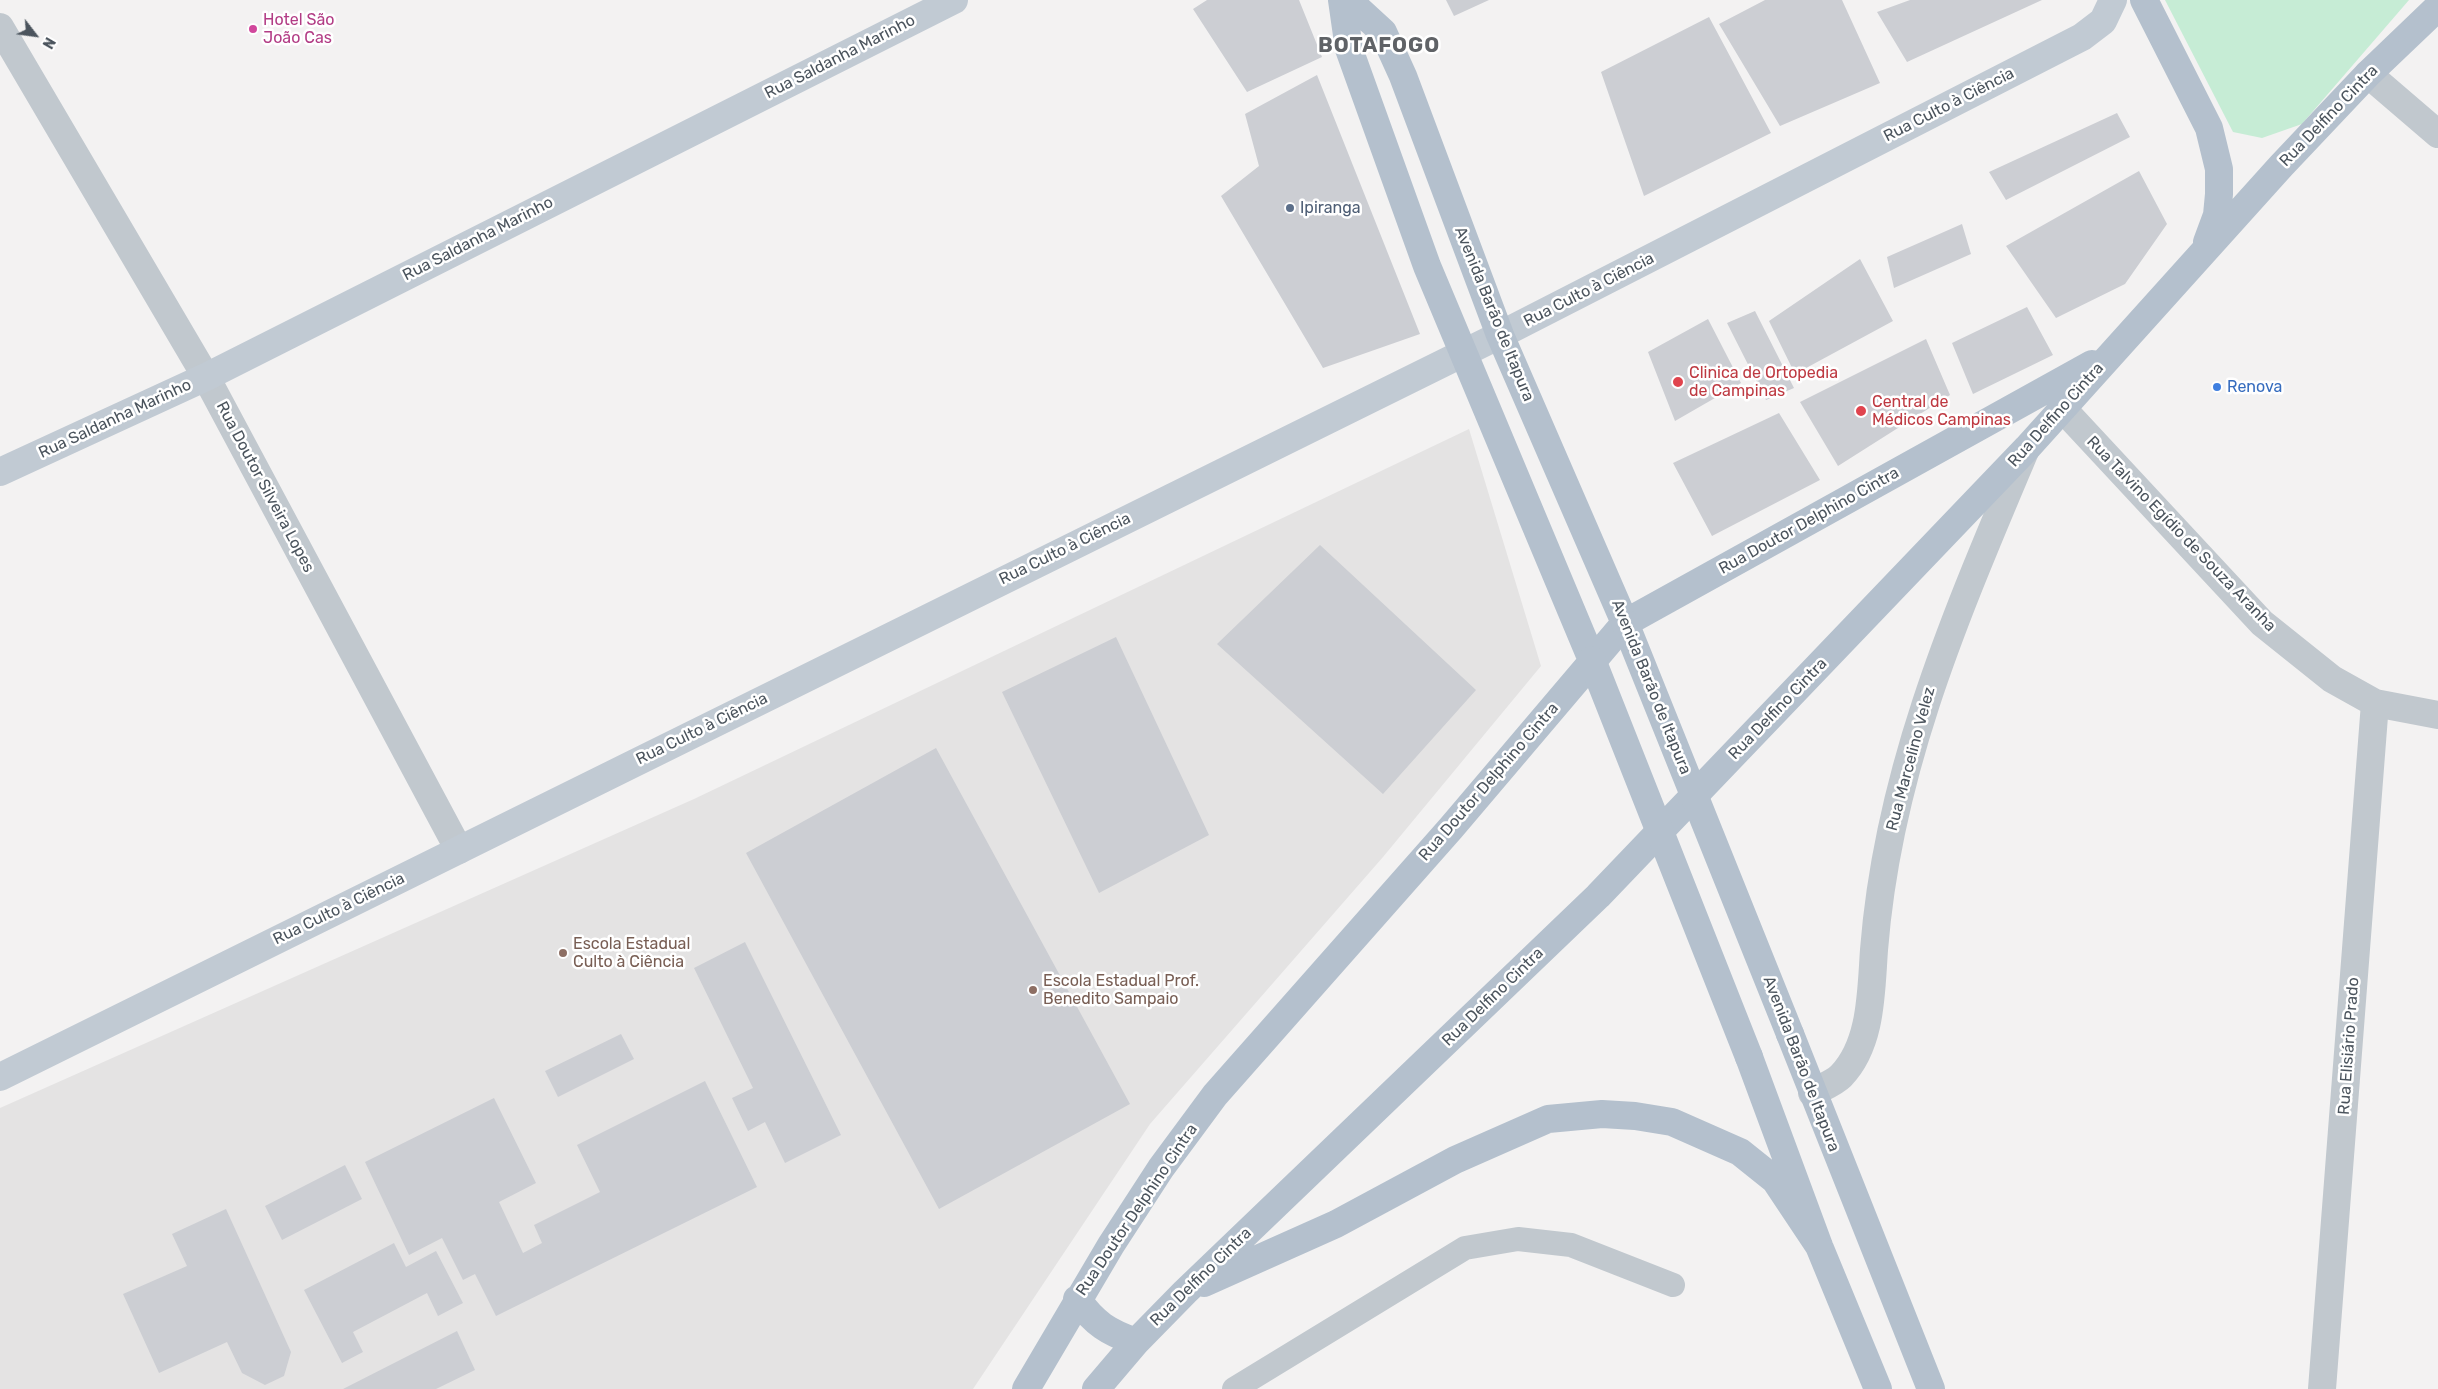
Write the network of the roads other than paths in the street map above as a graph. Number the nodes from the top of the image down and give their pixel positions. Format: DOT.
graph roads {
  1 [pos="954,0"];
  2 [pos="1342,0"];
  3 [pos="1348,0"];
  4 [pos="2113,0"];
  5 [pos="2144,0"];
  6 [pos="2438,7"];
  7 [pos="0,27"];
  8 [pos="2368,74"];
  9 [pos="2438,134"];
  10 [pos="2203,253"];
  11 [pos="1500,335"];
  12 [pos="1463,352"];
  13 [pos="2112,353"];
  14 [pos="206,377"];
  15 [pos="2062,408"];
  16 [pos="2027,448"];
  17 [pos="0,472"];
  18 [pos="1625,623"];
  19 [pos="1592,660"];
  20 [pos="2375,703"];
  21 [pos="2438,715"];
  22 [pos="459,850"];
  23 [pos="0,1077"];
  24 [pos="1812,1093"];
  25 [pos="1819,1246"];
  26 [pos="1674,1285"];
  27 [pos="1185,1292"];
  28 [pos="1078,1299"];
  29 [pos="1136,1342"];
  30 [pos="1026,1389"];
  31 [pos="1096,1389"];
  32 [pos="1234,1389"];
  33 [pos="1878,1389"];
  34 [pos="1930,1389"];
  35 [pos="2322,1389"];
  1 -- 14 [label="street, Rua Saldanha Marinho"];
  2 -- 12 [label="main road"];
  3 -- 11 [label="main road, Avenida Barão de Itapura"];
  4 -- 11 [label="street, Rua Culto à Ciência"];
  5 -- 10 [label="main road"];
  6 -- 8 [label="main road, Rua Delfino Cintra"];
  7 -- 14 [label="street, Rua Doutor Silveira Lopes"];
  8 -- 9 [label="street"];
  8 -- 10 [label="main road, Rua Delfino Cintra"];
  10 -- 13 [label="main road, Rua Delfino Cintra"];
  11 -- 12 [label="street, Rua Culto à Ciência"];
  11 -- 18 [label="main road, Avenida Barão de Itapura"];
  12 -- 19 [label="main road"];
  12 -- 22 [label="street, Rua Culto à Ciência"];
  13 -- 15 [label="main road, Rua Delfino Cintra"];
  13 -- 18 [label="main road, Rua Doutor Delphino Cintra"];
  14 -- 17 [label="street, Rua Saldanha Marinho"];
  14 -- 22 [label="street, Rua Doutor Silveira Lopes"];
  15 -- 16 [label="main road, Rua Delfino Cintra"];
  15 -- 20 [label="street, Rua Talvino Egídio de Souza Aranha"];
  16 -- 24 [label="street, Rua Marcelino Velez"];
  16 -- 27 [label="main road, Rua Delfino Cintra"];
  18 -- 19 [label="main road, Rua Doutor Delphino Cintra"];
  18 -- 24 [label="main road, Avenida Barão de Itapura, bridge"];
  19 -- 25 [label="main road, bridge"];
  19 -- 28 [label="main road, Rua Doutor Delphino Cintra"];
  20 -- 21 [label="street, Rua Talvino Egídio de Souza Aranha"];
  20 -- 35 [label="street, Rua Elisiário Prado"];
  22 -- 23 [label="street, Rua Culto à Ciência"];
  24 -- 34 [label="main road, Avenida Barão de Itapura"];
  25 -- 27 [label="main road"];
  25 -- 33 [label="main road"];
  26 -- 32 [label="lane"];
  27 -- 29 [label="main road, Rua Delfino Cintra"];
  28 -- 29 [label="main road"];
  28 -- 30 [label="main road, Rua Doutor Delphino Cintra"];
  29 -- 31 [label="main road, Rua Delfino Cintra"];
}
